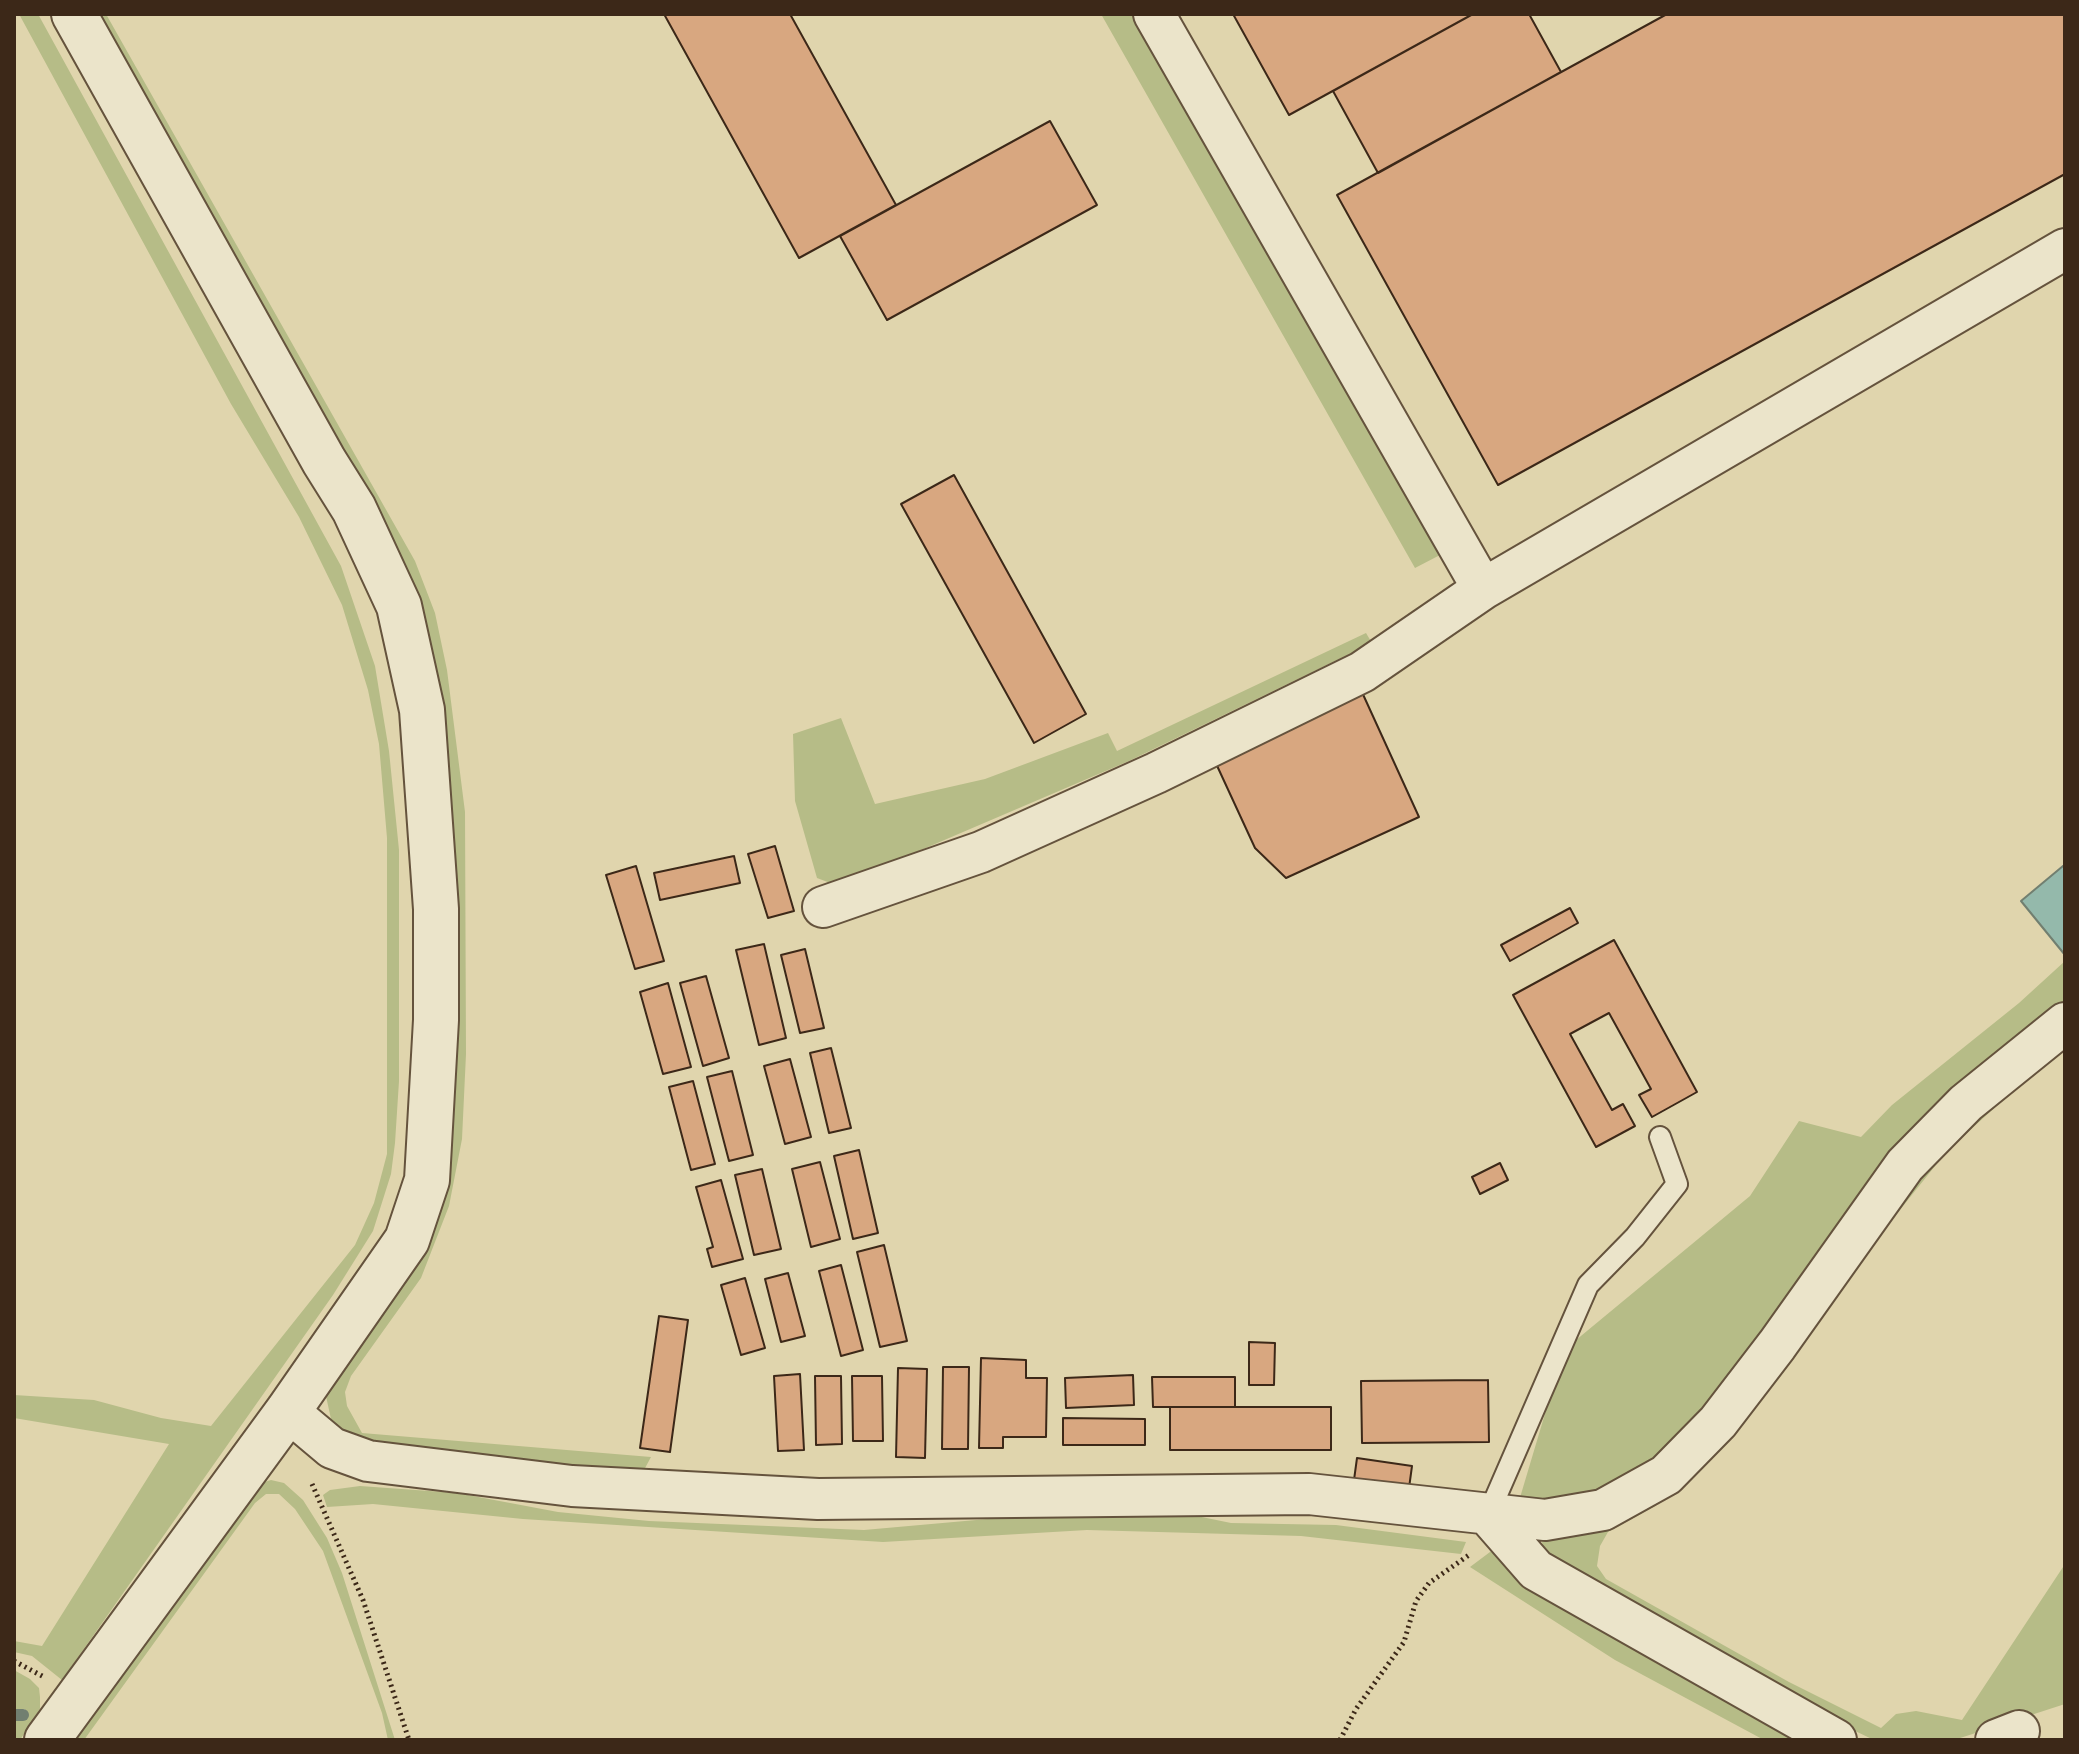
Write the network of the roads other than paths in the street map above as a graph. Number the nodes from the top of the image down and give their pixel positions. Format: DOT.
graph roads {
  1 [pos="74,14"];
  2 [pos="1154,14"];
  3 [pos="2065,249"];
  4 [pos="1483,589"];
  5 [pos="823,907"];
  6 [pos="2065,1023"];
  7 [pos="1660,1137"];
  8 [pos="288,1411"];
  9 [pos="1488,1515"];
  10 [pos="47,1740"];
  11 [pos="1836,1740"];
  1 -- 8 [label="street"];
  2 -- 4 [label="street"];
  3 -- 4 [label="street"];
  4 -- 5 [label="street"];
  6 -- 9 [label="street"];
  7 -- 9 [label="lane"];
  8 -- 9 [label="street"];
  8 -- 10 [label="street"];
  9 -- 11 [label="street"];
}
